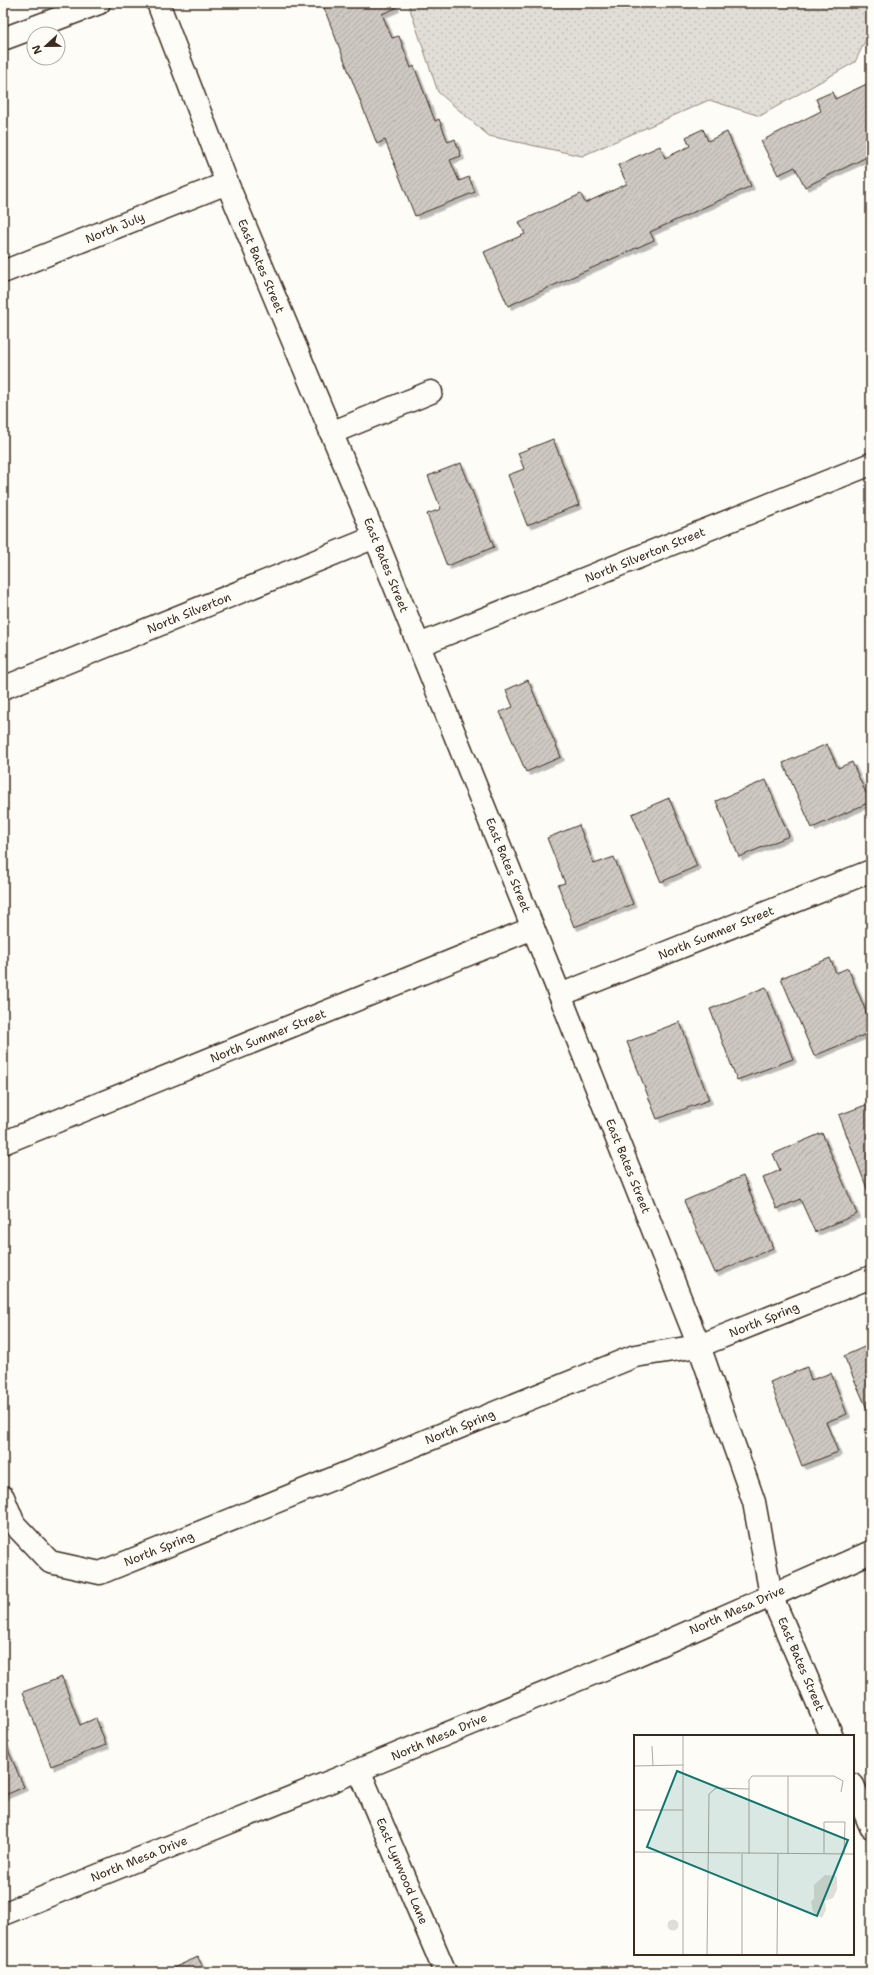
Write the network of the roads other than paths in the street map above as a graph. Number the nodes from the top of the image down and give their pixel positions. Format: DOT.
graph roads {
  1 [pos="99,3"];
  2 [pos="158,3"];
  3 [pos="3,39"];
  4 [pos="226,183"];
  5 [pos="3,272"];
  6 [pos="431,392"];
  7 [pos="332,434"];
  8 [pos="871,464"];
  9 [pos="375,537"];
  10 [pos="419,645"];
  11 [pos="3,688"];
  12 [pos="871,870"];
  13 [pos="533,928"];
  14 [pos="560,995"];
  15 [pos="3,1143"];
  16 [pos="871,1277"];
  17 [pos="698,1346"];
  18 [pos="3,1497"];
  19 [pos="871,1552"];
  20 [pos="771,1595"];
  21 [pos="832,1735"];
  22 [pos="359,1770"];
  23 [pos="854,1787"];
  24 [pos="871,1827"];
  25 [pos="3,1914"];
  26 [pos="445,1972"];
  1 -- 3 [label="street"];
  2 -- 4 [label="street, East Bates Street"];
  4 -- 5 [label="street, North July"];
  4 -- 7 [label="street, East Bates Street"];
  6 -- 7 [label="street"];
  7 -- 9 [label="street, East Bates Street"];
  8 -- 10 [label="street, North Silverton Street"];
  9 -- 10 [label="street, East Bates Street"];
  9 -- 11 [label="street, North Silverton"];
  10 -- 13 [label="street, East Bates Street"];
  12 -- 14 [label="street, North Summer Street"];
  13 -- 14 [label="street, East Bates Street"];
  13 -- 15 [label="street, North Summer Street"];
  14 -- 17 [label="street, East Bates Street"];
  16 -- 17 [label="street, North Spring"];
  17 -- 18 [label="street, North Spring"];
  17 -- 20 [label="street, East Bates Street"];
  19 -- 20 [label="street, North Mesa Drive"];
  20 -- 21 [label="street, East Bates Street"];
  20 -- 22 [label="street, North Mesa Drive"];
  22 -- 25 [label="street, North Mesa Drive"];
  22 -- 26 [label="street, East Lynwood Lane"];
  23 -- 24 [label="street"];
}
